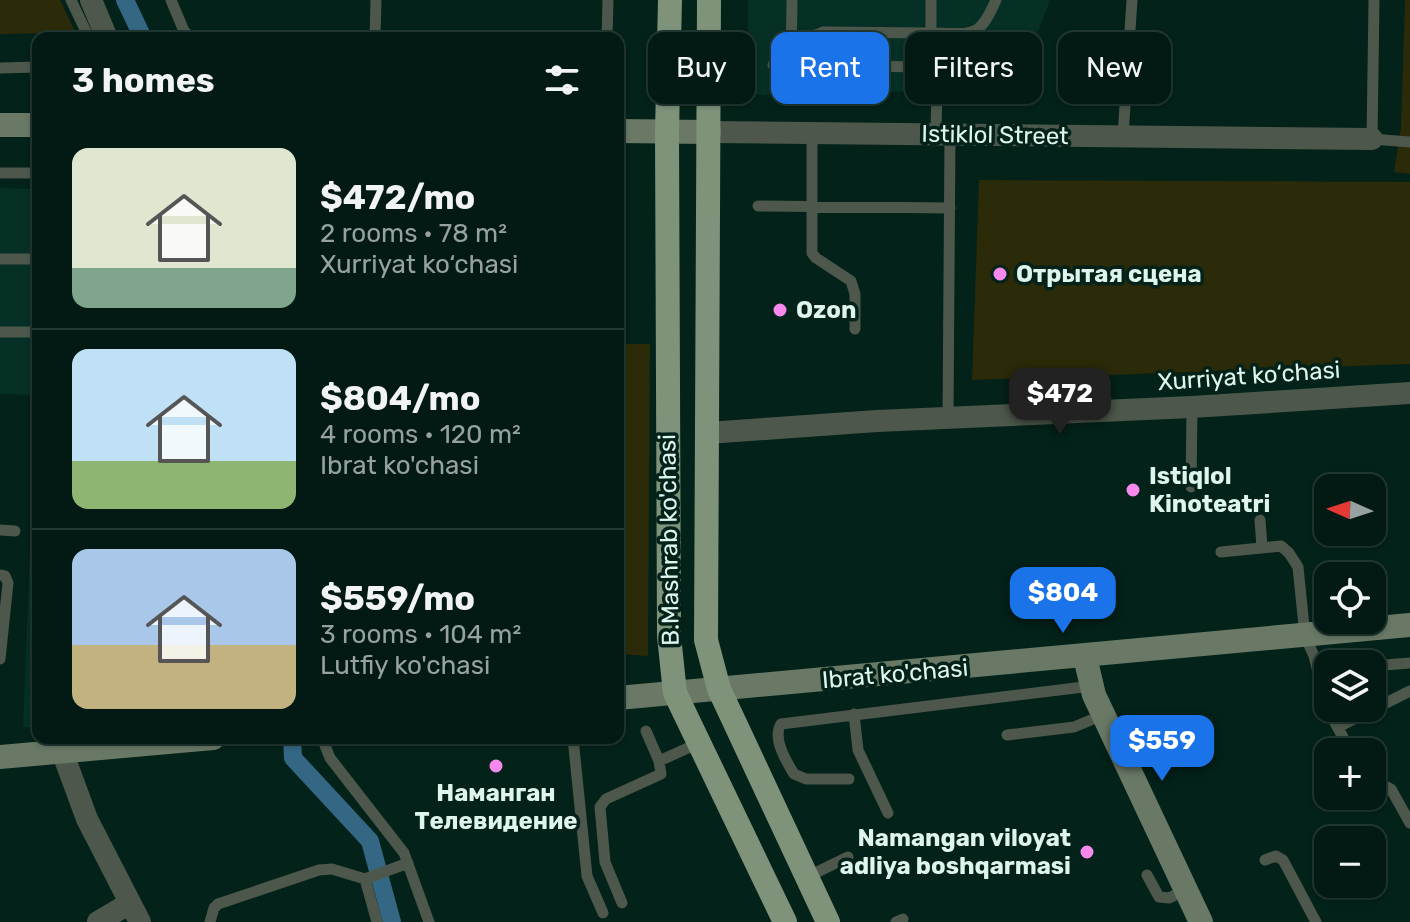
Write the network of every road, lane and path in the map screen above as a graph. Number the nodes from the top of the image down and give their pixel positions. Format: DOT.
graph roads {
  1 [pos="71,0"];
  2 [pos="91,0"];
  3 [pos="171,0"];
  4 [pos="376,0"];
  5 [pos="608,0"];
  6 [pos="670,0"];
  7 [pos="709,0"];
  8 [pos="792,0"];
  9 [pos="931,0"];
  10 [pos="996,0"];
  11 [pos="1132,0"];
  12 [pos="1374,0"];
  13 [pos="86,32"];
  14 [pos="104,32"];
  15 [pos="185,32"];
  16 [pos="375,32"];
  17 [pos="607,32"];
  18 [pos="791,32"];
  19 [pos="931,32"];
  20 [pos="976,32"];
  21 [pos="32,67"];
  22 [pos="0,68"];
  23 [pos="939,104"];
  24 [pos="0,125"];
  25 [pos="32,125"];
  26 [pos="624,131"];
  27 [pos="667,132"];
  28 [pos="709,132"];
  29 [pos="812,133"];
  30 [pos="943,135"];
  31 [pos="1123,136"];
  32 [pos="1372,139"];
  33 [pos="1410,142"];
  34 [pos="0,173"];
  35 [pos="32,173"];
  36 [pos="758,206"];
  37 [pos="812,207"];
  38 [pos="950,208"];
  39 [pos="0,259"];
  40 [pos="32,259"];
  41 [pos="855,329"];
  42 [pos="0,332"];
  43 [pos="32,332"];
  44 [pos="1410,393"];
  45 [pos="1192,407"];
  46 [pos="948,418"];
  47 [pos="707,433"];
  48 [pos="1191,487"];
  49 [pos="1260,520"];
  50 [pos="0,530"];
  51 [pos="15,531"];
  52 [pos="1262,547"];
  53 [pos="1221,552"];
  54 [pos="0,575"];
  55 [pos="1410,625"];
  56 [pos="1305,636"];
  57 [pos="1085,657"];
  58 [pos="0,659"];
  59 [pos="1410,663"];
  60 [pos="1386,665"];
  61 [pos="1092,686"];
  62 [pos="719,689"];
  63 [pos="1410,691"];
  64 [pos="675,693"];
  65 [pos="624,697"];
  66 [pos="854,714"];
  67 [pos="1103,715"];
  68 [pos="1338,727"];
  69 [pos="646,731"];
  70 [pos="1007,735"];
  71 [pos="1344,738"];
  72 [pos="699,743"];
  73 [pos="143,744"];
  74 [pos="324,744"];
  75 [pos="574,744"];
  76 [pos="62,751"];
  77 [pos="0,757"];
  78 [pos="659,761"];
  79 [pos="849,779"];
  80 [pos="1386,786"];
  81 [pos="888,813"];
  82 [pos="1410,823"];
  83 [pos="848,857"];
  84 [pos="1265,860"];
  85 [pos="404,865"];
  86 [pos="1147,875"];
  87 [pos="807,877"];
  88 [pos="368,878"];
  89 [pos="1186,890"];
  90 [pos="622,903"];
  91 [pos="135,912"];
  92 [pos="603,913"];
  93 [pos="98,922"];
  94 [pos="210,922"];
  95 [pos="377,922"];
  96 [pos="429,922"];
  97 [pos="785,922"];
  98 [pos="828,922"];
  99 [pos="1201,922"];
  100 [pos="1316,922"];
  1 -- 13 [label="lane"];
  2 -- 14 [label="street"];
  3 -- 15 [label="lane"];
  4 -- 16 [label="lane"];
  5 -- 17 [label="lane"];
  6 -- 27 [label="main road, B.Mashrab ko'chasi"];
  7 -- 28 [label="main road, B.Mashrab ko'chasi"];
  8 -- 18 [label="lane"];
  9 -- 19 [label="lane"];
  10 -- 20 [label="lane"];
  11 -- 31 [label="lane"];
  12 -- 32 [label="lane"];
  21 -- 22 [label="lane"];
  23 -- 30 [label="lane"];
  24 -- 25 [label="main road"];
  26 -- 27 [label="main road, Istiklol Street"];
  27 -- 28 [label="main road, Istiklol Street"];
  27 -- 64 [label="main road, B.Mashrab ko'chasi"];
  28 -- 29 [label="street, Istiklol Street"];
  28 -- 47 [label="main road, B.Mashrab ko'chasi"];
  29 -- 30 [label="street, Istiklol Street"];
  29 -- 37 [label="lane"];
  30 -- 31 [label="street, Istiklol Street"];
  30 -- 38 [label="lane"];
  31 -- 32 [label="street, Istiklol Street"];
  32 -- 33 [label="lane"];
  34 -- 35 [label="lane"];
  36 -- 37 [label="lane"];
  37 -- 38 [label="lane"];
  37 -- 41 [label="lane"];
  38 -- 46 [label="lane"];
  39 -- 40 [label="lane"];
  42 -- 43 [label="lane"];
  44 -- 45 [label="street, Xurriyat ko‘chasi"];
  45 -- 46 [label="street, Xurriyat ko‘chasi"];
  45 -- 48 [label="lane"];
  46 -- 47 [label="street, Xurriyat ko‘chasi"];
  47 -- 62 [label="main road, B.Mashrab ko'chasi"];
  49 -- 52 [label="lane"];
  50 -- 51 [label="lane"];
  52 -- 53 [label="lane"];
  52 -- 56 [label="lane"];
  54 -- 58 [label="lane"];
  55 -- 56 [label="main road, Ibrat ko'chasi"];
  56 -- 57 [label="main road, Ibrat ko'chasi"];
  56 -- 68 [label="lane"];
  57 -- 61 [label="main road"];
  57 -- 62 [label="main road, Ibrat ko'chasi"];
  59 -- 60 [label="lane"];
  61 -- 66 [label="lane"];
  61 -- 67 [label="main road"];
  62 -- 64 [label="main road, Ibrat ko'chasi"];
  62 -- 87 [label="main road, B.Mashrab ko'chasi"];
  63 -- 68 [label="lane"];
  64 -- 65 [label="main road, Ibrat ko'chasi"];
  64 -- 72 [label="main road, B.Mashrab ko'chasi"];
  66 -- 79 [label="lane"];
  66 -- 81 [label="lane"];
  67 -- 70 [label="lane"];
  67 -- 89 [label="main road"];
  68 -- 71 [label="lane"];
  69 -- 78 [label="lane"];
  72 -- 78 [label="lane"];
  72 -- 97 [label="main road, B.Mashrab ko'chasi"];
  73 -- 76 [label="main road"];
  74 -- 85 [label="lane"];
  75 -- 92 [label="lane"];
  76 -- 77 [label="main road"];
  76 -- 91 [label="street"];
  78 -- 90 [label="lane"];
  80 -- 82 [label="lane"];
  83 -- 87 [label="lane"];
  84 -- 100 [label="lane"];
  85 -- 88 [label="lane"];
  85 -- 96 [label="lane"];
  86 -- 89 [label="lane"];
  87 -- 98 [label="main road, B.Mashrab ko'chasi"];
  88 -- 94 [label="lane"];
  88 -- 95 [label="lane"];
  89 -- 99 [label="main road"];
  91 -- 93 [label="street"];
}
